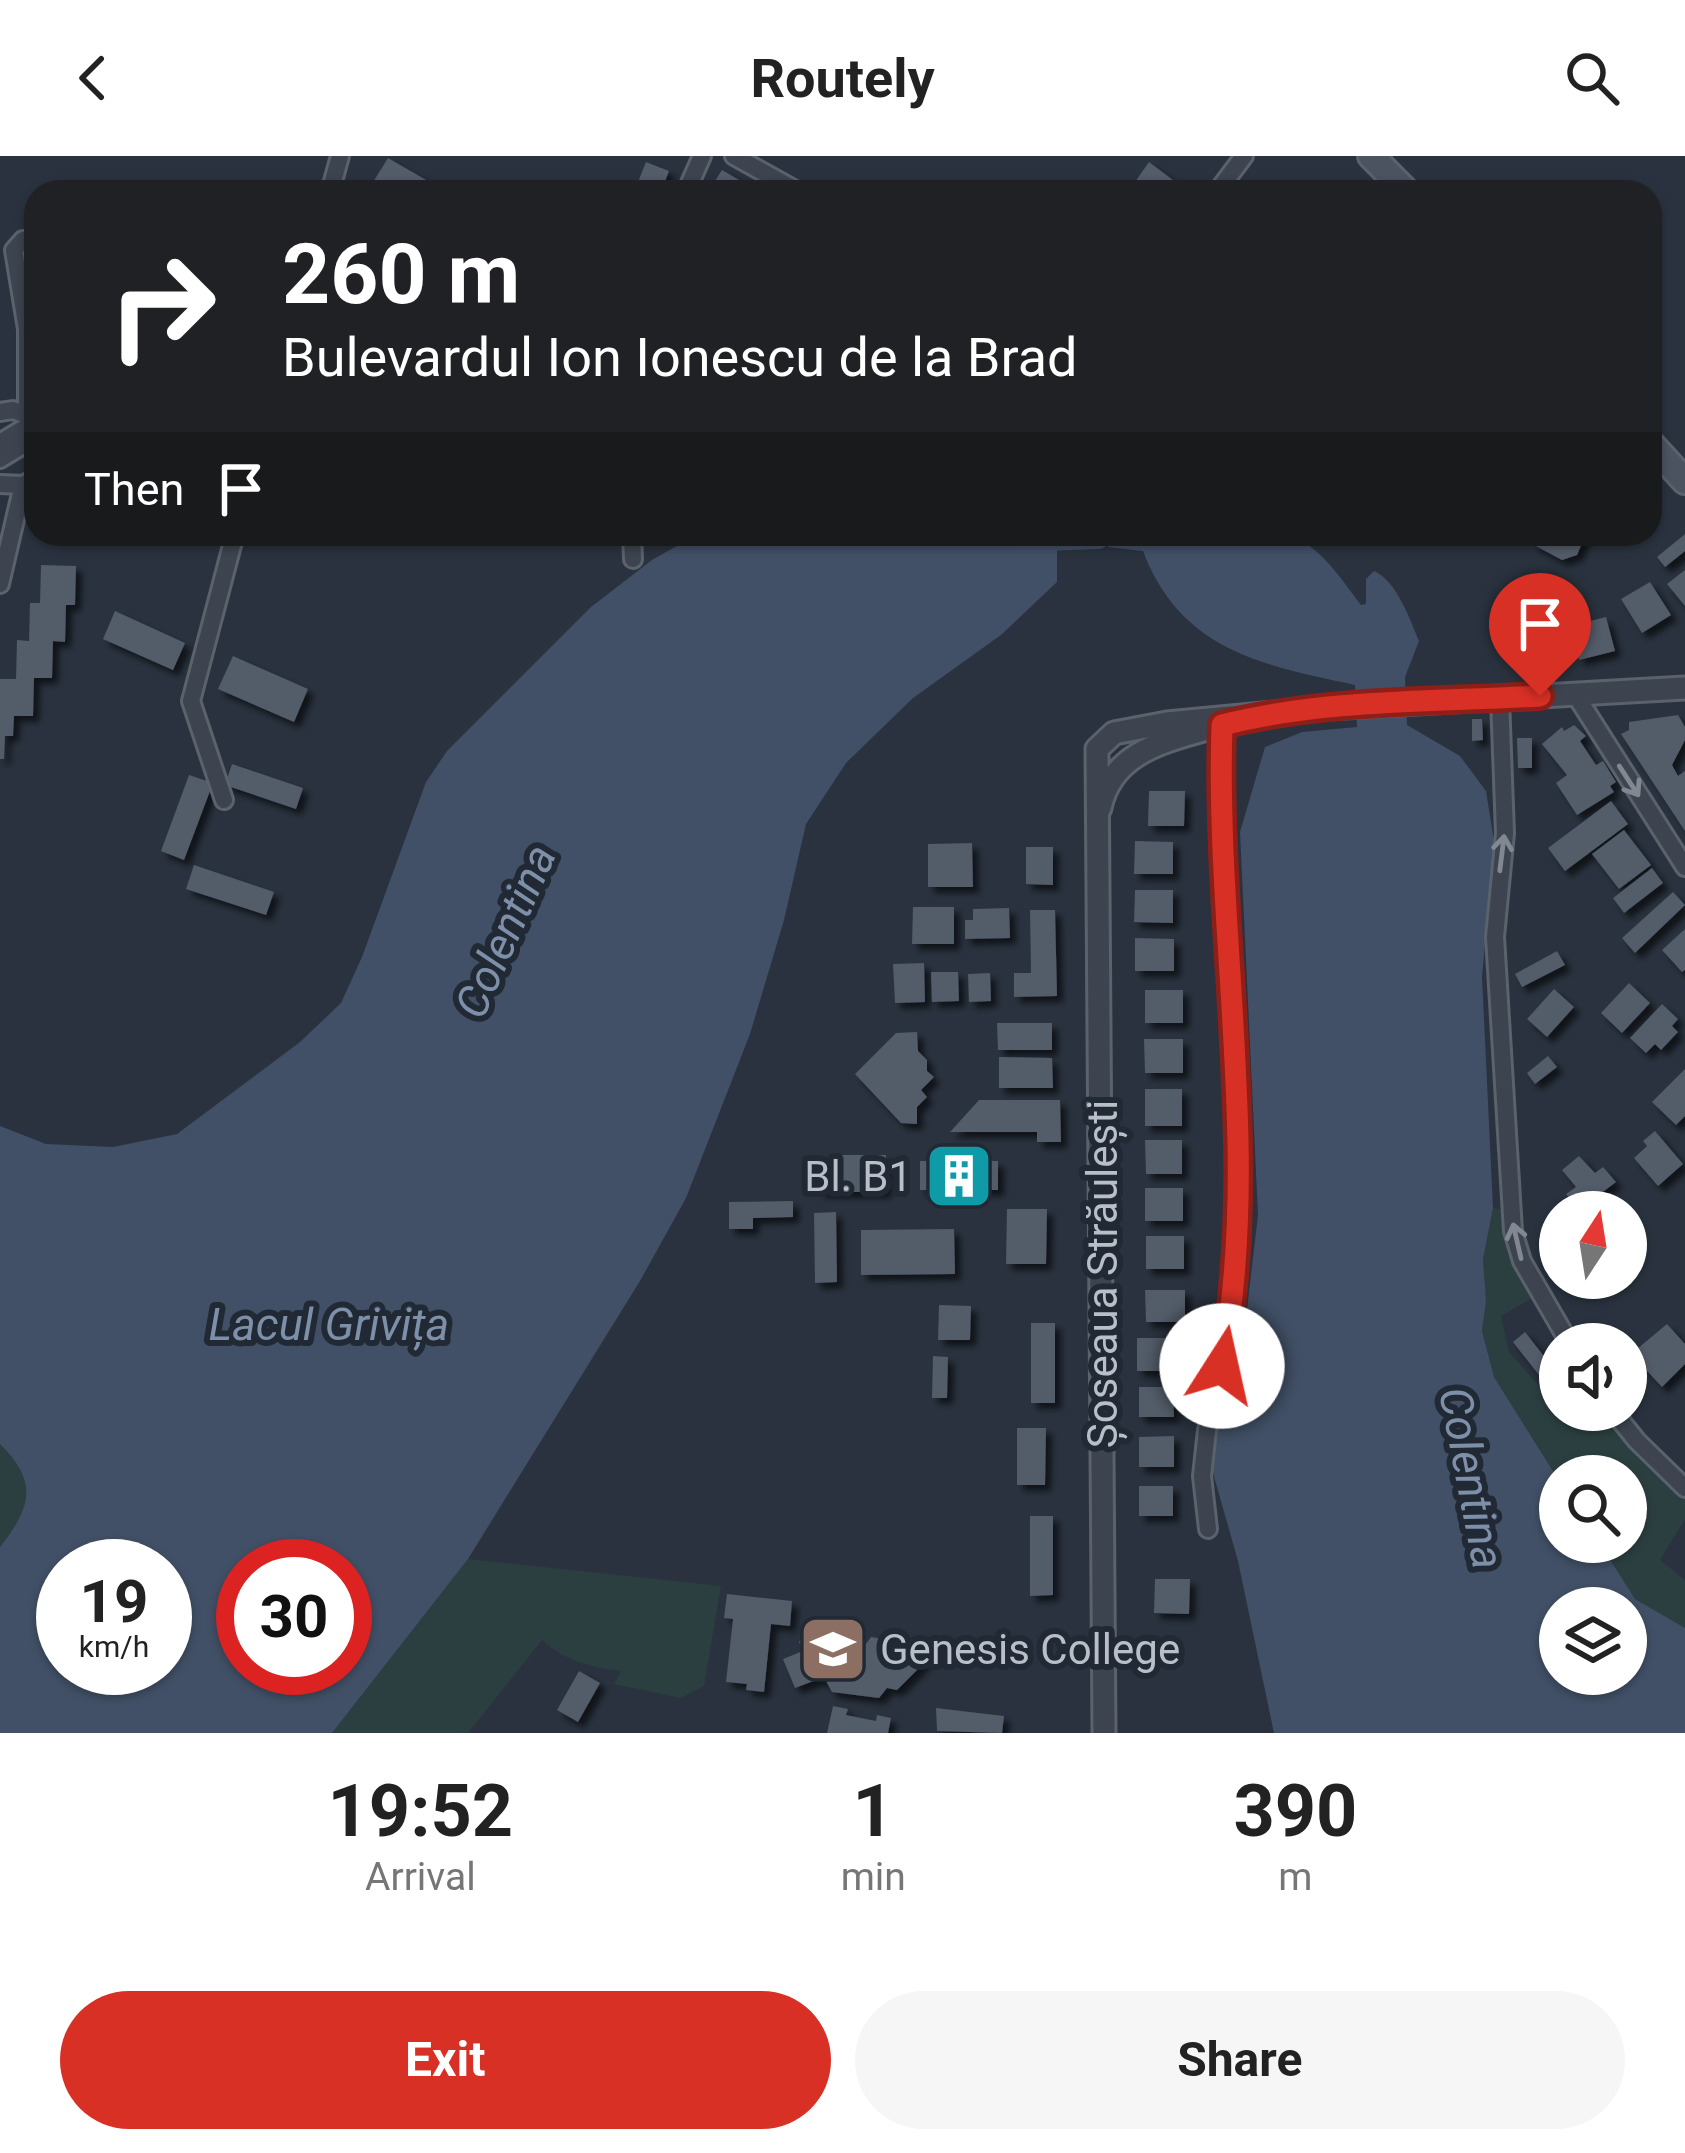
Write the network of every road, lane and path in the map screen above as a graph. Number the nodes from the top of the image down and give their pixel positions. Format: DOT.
graph roads {
  1 [pos="734,156"];
  2 [pos="1371,156"];
  3 [pos="778,180"];
  4 [pos="1395,180"];
  5 [pos="24,240"];
  6 [pos="24,311"];
  7 [pos="24,425"];
  8 [pos="0,443"];
  9 [pos="1662,456"];
  10 [pos="1685,481"];
  11 [pos="24,502"];
  12 [pos="233,546"];
  13 [pos="632,546"];
  14 [pos="633,559"];
  15 [pos="0,584"];
  16 [pos="1685,688"];
  17 [pos="1575,694"];
  18 [pos="1500,698"];
  19 [pos="1266,714"];
  20 [pos="1222,725"];
  21 [pos="224,800"];
  22 [pos="1098,815"];
  23 [pos="1685,867"];
  24 [pos="1558,1323"];
  25 [pos="1632,1431"];
  26 [pos="1685,1488"];
  27 [pos="1208,1529"];
  28 [pos="1104,1733"];
  1 -- 3 [label="street"];
  2 -- 4 [label="main road"];
  5 -- 6 [label="street"];
  7 -- 8 [label="street"];
  9 -- 10 [label="main road"];
  11 -- 15 [label="street"];
  12 -- 21 [label="street"];
  13 -- 14 [label="street"];
  16 -- 17 [label="street"];
  17 -- 18 [label="street"];
  17 -- 23 [label="street, one-way"];
  18 -- 19 [label="street"];
  24 -- 18 [label="street, one-way"];
  19 -- 20 [label="street"];
  19 -- 22 [label="street, Șoseaua Străulești"];
  20 -- 22 [label="street"];
  20 -- 27 [label="street"];
  22 -- 28 [label="street, Șoseaua Străulești"];
  25 -- 26 [label="street"];
}
